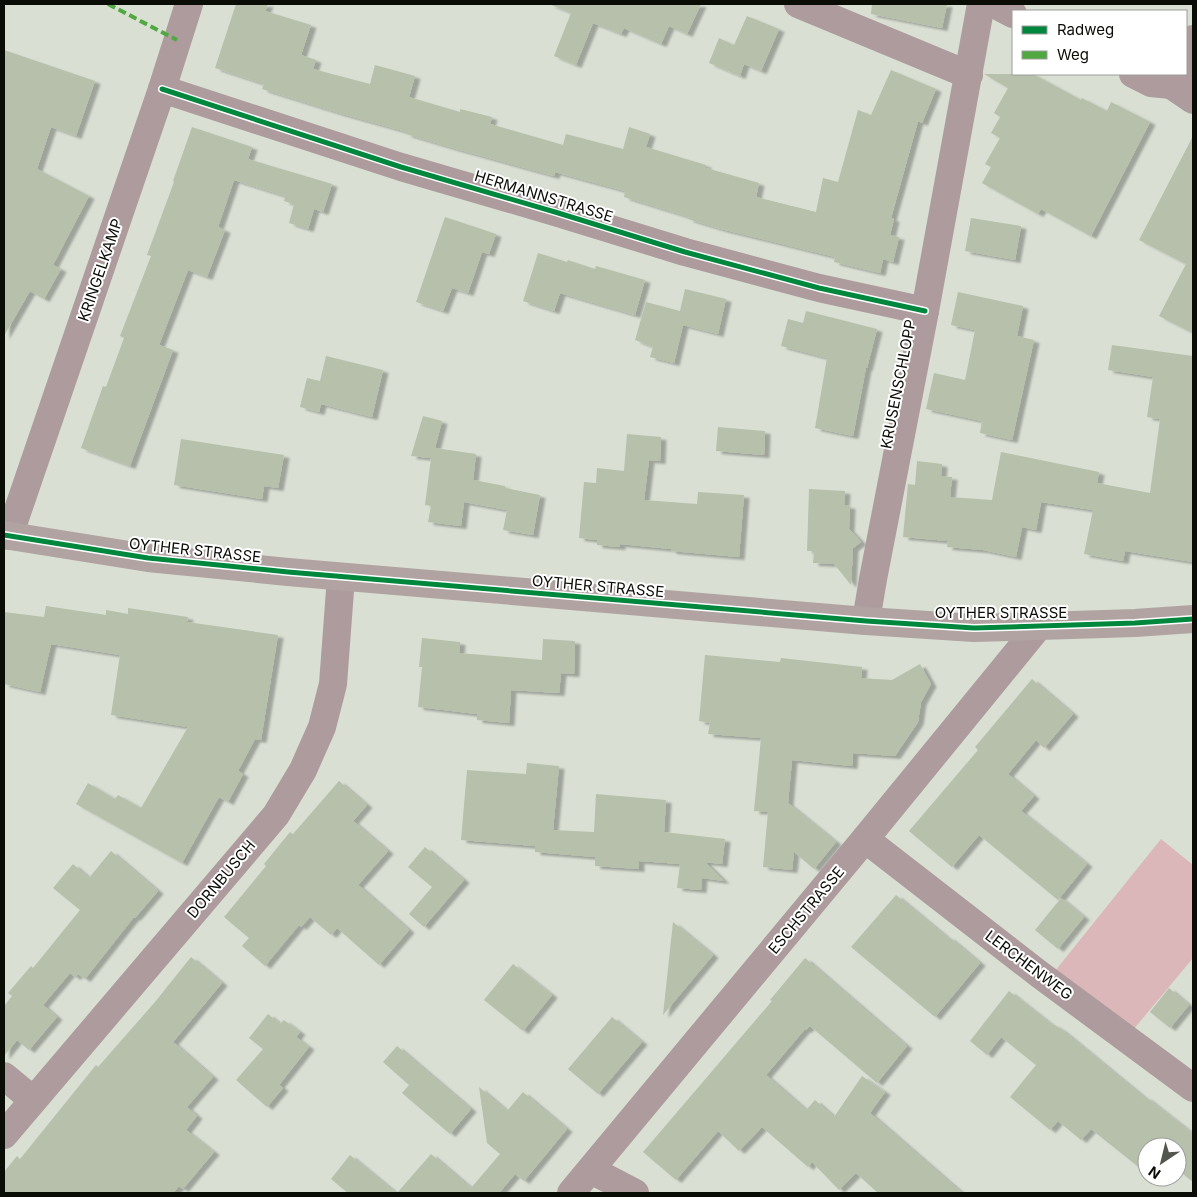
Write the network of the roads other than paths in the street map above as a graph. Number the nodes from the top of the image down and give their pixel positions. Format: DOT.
graph roads {
  1 [pos="189,4"];
  2 [pos="798,4"];
  3 [pos="981,4"];
  4 [pos="994,4"];
  5 [pos="1012,13"];
  6 [pos="1193,39"];
  7 [pos="1187,56"];
  8 [pos="969,75"];
  9 [pos="1135,75"];
  10 [pos="1180,75"];
  11 [pos="162,89"];
  12 [pos="1193,100"];
  13 [pos="925,311"];
  14 [pos="6,536"];
  15 [pos="342,577"];
  16 [pos="1193,619"];
  17 [pos="866,621"];
  18 [pos="1039,626"];
  19 [pos="865,839"];
  20 [pos="4,1076"];
  21 [pos="1193,1088"];
  22 [pos="33,1100"];
  23 [pos="4,1135"];
  24 [pos="591,1170"];
  25 [pos="571,1193"];
  26 [pos="635,1193"];
  1 -- 11 [label="street, KRINGELKAMP"];
  2 -- 8 [label="street"];
  3 -- 8 [label="street, KRUSENSCHLOPP"];
  4 -- 5 [label="street"];
  6 -- 7 [label="street"];
  8 -- 13 [label="street, KRUSENSCHLOPP"];
  9 -- 10 [label="street"];
  10 -- 12 [label="street"];
  11 -- 13 [label="street, HERMANNSTRASSE"];
  11 -- 14 [label="street, KRINGELKAMP"];
  13 -- 17 [label="street, KRUSENSCHLOPP"];
  14 -- 15 [label="main road, OYTHER STRASSE"];
  15 -- 17 [label="main road, OYTHER STRASSE"];
  15 -- 22 [label="street, DORNBUSCH"];
  16 -- 18 [label="main road, OYTHER STRASSE"];
  17 -- 18 [label="main road, OYTHER STRASSE"];
  18 -- 19 [label="street, ESCHSTRASSE"];
  19 -- 21 [label="street, LERCHENWEG"];
  19 -- 24 [label="street, ESCHSTRASSE"];
  20 -- 22 [label="street"];
  22 -- 23 [label="street, DORNBUSCH"];
  24 -- 25 [label="street, ESCHSTRASSE"];
  24 -- 26 [label="street"];
}
